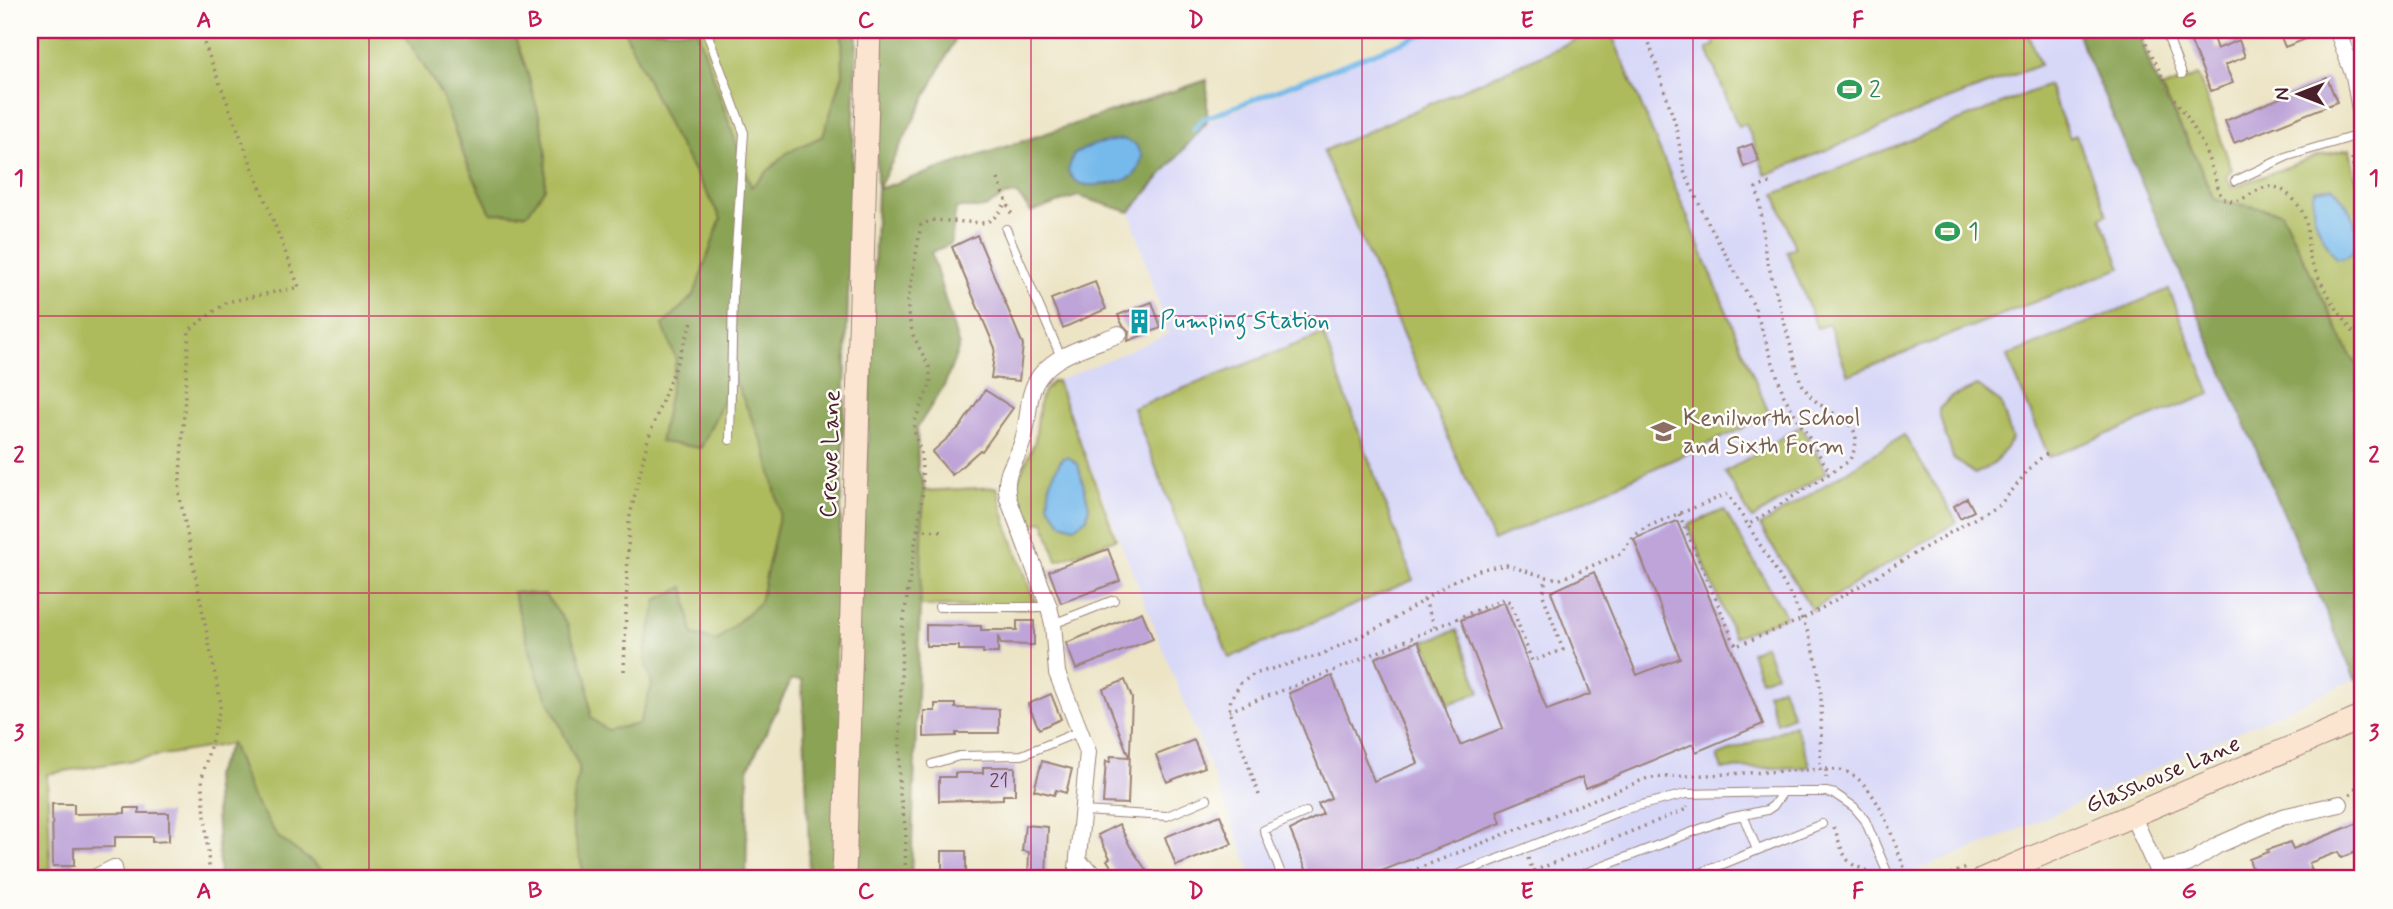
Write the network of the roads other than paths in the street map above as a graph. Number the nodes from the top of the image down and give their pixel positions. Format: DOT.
graph roads {
  1 [pos="706,30"];
  2 [pos="869,30"];
  3 [pos="2165,30"];
  4 [pos="2337,30"];
  5 [pos="2182,74"];
  6 [pos="2362,115"];
  7 [pos="2363,140"];
  8 [pos="2235,181"];
  9 [pos="1006,229"];
  10 [pos="1119,334"];
  11 [pos="1060,357"];
  12 [pos="730,440"];
  13 [pos="1114,600"];
  14 [pos="939,607"];
  15 [pos="1049,607"];
  16 [pos="1054,624"];
  17 [pos="2363,717"];
  18 [pos="1081,731"];
  19 [pos="932,764"];
  20 [pos="1783,792"];
  21 [pos="1207,799"];
  22 [pos="2340,804"];
  23 [pos="1083,811"];
  24 [pos="1306,812"];
  25 [pos="1744,817"];
  26 [pos="2133,817"];
  27 [pos="1822,824"];
  28 [pos="1757,850"];
  29 [pos="1078,857"];
  30 [pos="114,868"];
  31 [pos="2153,875"];
  32 [pos="92,879"];
  33 [pos="844,879"];
  34 [pos="1076,879"];
  35 [pos="1107,879"];
  36 [pos="1283,879"];
  37 [pos="1447,879"];
  38 [pos="1570,879"];
  39 [pos="1686,879"];
  40 [pos="1890,879"];
  41 [pos="1983,879"];
  1 -- 12 [label="lane"];
  2 -- 33 [label="street, Crewe Lane"];
  3 -- 5 [label="lane"];
  4 -- 6 [label="street"];
  6 -- 7 [label="street"];
  7 -- 8 [label="lane"];
  9 -- 11 [label="lane"];
  10 -- 11 [label="street"];
  11 -- 15 [label="street"];
  13 -- 16 [label="lane"];
  14 -- 15 [label="lane"];
  15 -- 16 [label="street"];
  16 -- 18 [label="street"];
  17 -- 26 [label="street, Glasshouse Lane"];
  18 -- 19 [label="lane"];
  18 -- 23 [label="street"];
  20 -- 25 [label="lane"];
  20 -- 37 [label="lane"];
  20 -- 40 [label="lane"];
  21 -- 23 [label="lane"];
  22 -- 31 [label="street"];
  23 -- 29 [label="street"];
  24 -- 36 [label="lane"];
  25 -- 28 [label="lane"];
  25 -- 38 [label="lane"];
  26 -- 31 [label="street"];
  26 -- 41 [label="street, Glasshouse Lane"];
  27 -- 28 [label="lane"];
  28 -- 39 [label="lane"];
  29 -- 34 [label="street"];
  29 -- 35 [label="lane"];
  30 -- 32 [label="street"];
}
